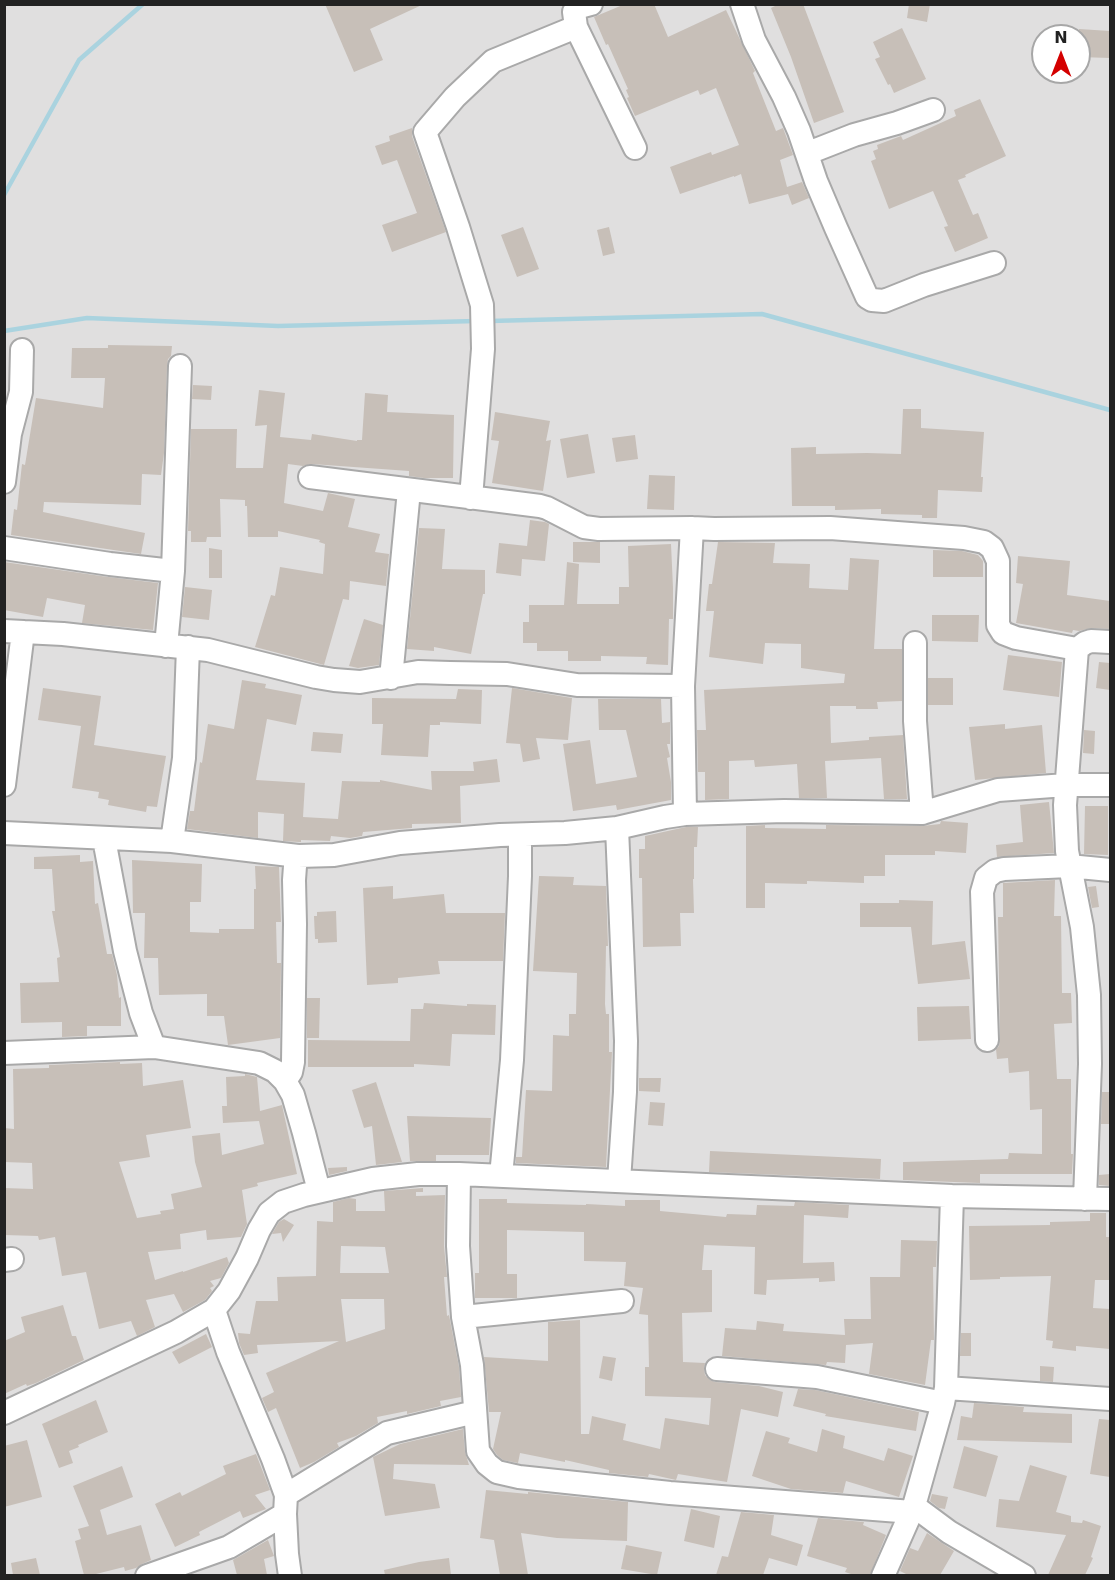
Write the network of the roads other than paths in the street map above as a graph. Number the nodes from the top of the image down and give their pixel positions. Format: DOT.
graph roads {
  1 [pos="591,4"];
  2 [pos="742,4"];
  3 [pos="576,27"];
  4 [pos="933,110"];
  5 [pos="635,148"];
  6 [pos="808,153"];
  7 [pos="994,263"];
  8 [pos="22,350"];
  9 [pos="180,366"];
  10 [pos="310,477"];
  11 [pos="4,482"];
  12 [pos="409,490"];
  13 [pos="471,498"];
  14 [pos="692,528"];
  15 [pos="4,548"];
  16 [pos="173,571"];
  17 [pos="14,631"];
  18 [pos="1110,642"];
  19 [pos="915,643"];
  20 [pos="177,646"];
  21 [pos="1077,649"];
  22 [pos="391,678"];
  23 [pos="683,686"];
  24 [pos="4,785"];
  25 [pos="1066,785"];
  26 [pos="1110,785"];
  27 [pos="921,813"];
  28 [pos="684,814"];
  29 [pos="617,828"];
  30 [pos="4,833"];
  31 [pos="520,835"];
  32 [pos="104,839"];
  33 [pos="172,842"];
  34 [pos="298,856"];
  35 [pos="1069,866"];
  36 [pos="1110,870"];
  37 [pos="987,1040"];
  38 [pos="154,1047"];
  39 [pos="4,1053"];
  40 [pos="1100,1065"];
  41 [pos="285,1081"];
  42 [pos="459,1174"];
  43 [pos="501,1176"];
  44 [pos="619,1181"];
  45 [pos="319,1191"];
  46 [pos="952,1196"];
  47 [pos="1085,1199"];
  48 [pos="1110,1199"];
  49 [pos="622,1301"];
  50 [pos="214,1310"];
  51 [pos="463,1317"];
  52 [pos="717,1369"];
  53 [pos="944,1395"];
  54 [pos="1110,1399"];
  55 [pos="475,1412"];
  56 [pos="4,1413"];
  57 [pos="286,1505"];
  58 [pos="913,1509"];
  59 [pos="147,1575"];
  60 [pos="290,1575"];
  61 [pos="883,1575"];
  62 [pos="1024,1575"];
  1 -- 3 [label="street"];
  2 -- 6 [label="street"];
  3 -- 5 [label="street"];
  3 -- 13 [label="street"];
  4 -- 6 [label="street"];
  6 -- 7 [label="street"];
  8 -- 11 [label="street"];
  9 -- 16 [label="street"];
  10 -- 12 [label="street"];
  12 -- 13 [label="street"];
  12 -- 22 [label="street"];
  13 -- 14 [label="street"];
  14 -- 21 [label="street"];
  14 -- 23 [label="street"];
  15 -- 16 [label="street"];
  16 -- 20 [label="street"];
  17 -- 20 [label="street"];
  17 -- 24 [label="street"];
  18 -- 21 [label="street"];
  19 -- 27 [label="street"];
  20 -- 22 [label="street"];
  20 -- 33 [label="street"];
  21 -- 25 [label="street"];
  22 -- 23 [label="street"];
  23 -- 28 [label="street"];
  25 -- 26 [label="street"];
  25 -- 27 [label="street"];
  25 -- 35 [label="street"];
  27 -- 28 [label="street"];
  28 -- 29 [label="street"];
  29 -- 31 [label="street"];
  29 -- 44 [label="street"];
  30 -- 32 [label="street"];
  31 -- 34 [label="street"];
  31 -- 43 [label="street"];
  32 -- 33 [label="street"];
  32 -- 38 [label="street"];
  33 -- 34 [label="street"];
  34 -- 41 [label="street"];
  35 -- 36 [label="street"];
  35 -- 37 [label="street"];
  35 -- 40 [label="street"];
  38 -- 39 [label="street"];
  38 -- 41 [label="street"];
  40 -- 47 [label="street"];
  41 -- 45 [label="street"];
  42 -- 43 [label="street"];
  42 -- 45 [label="street"];
  42 -- 51 [label="street"];
  43 -- 44 [label="street"];
  44 -- 46 [label="street"];
  45 -- 50 [label="street"];
  46 -- 47 [label="street"];
  46 -- 53 [label="street"];
  47 -- 48 [label="street"];
  49 -- 51 [label="street"];
  50 -- 56 [label="street"];
  50 -- 57 [label="street"];
  51 -- 55 [label="street"];
  52 -- 53 [label="street"];
  53 -- 54 [label="street"];
  53 -- 58 [label="street"];
  55 -- 57 [label="street"];
  55 -- 58 [label="street"];
  57 -- 59 [label="street"];
  57 -- 60 [label="street"];
  58 -- 61 [label="street"];
  58 -- 62 [label="street"];
}
